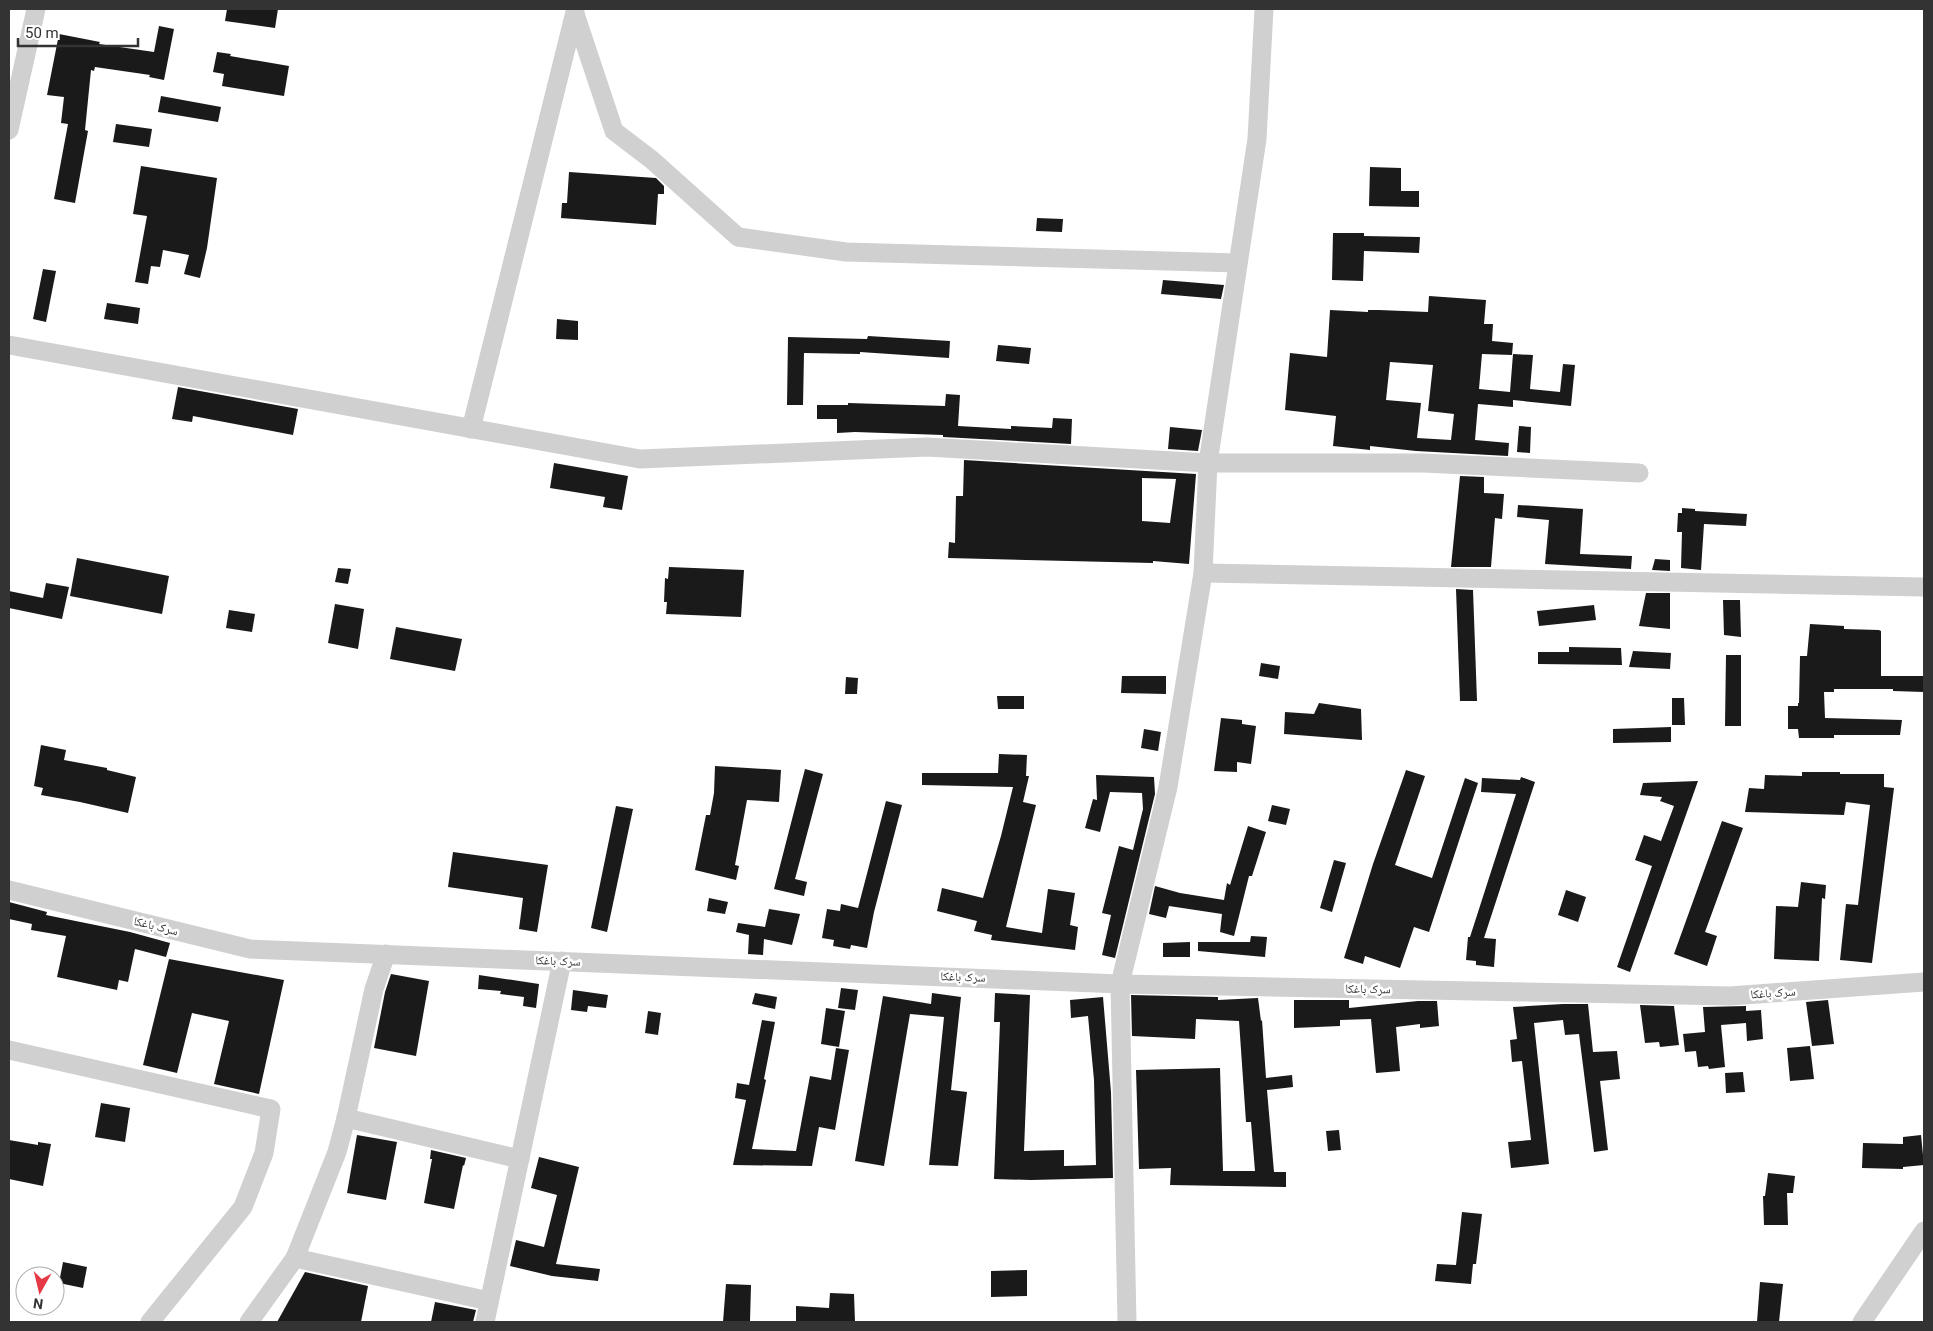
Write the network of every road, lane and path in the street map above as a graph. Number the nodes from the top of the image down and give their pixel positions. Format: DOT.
graph roads {
  1 [pos="36,9"];
  2 [pos="1264,9"];
  3 [pos="576,11"];
  4 [pos="9,130"];
  5 [pos="1238,263"];
  6 [pos="9,345"];
  7 [pos="471,429"];
  8 [pos="1208,463"];
  9 [pos="1639,473"];
  10 [pos="1203,572"];
  11 [pos="1924,587"];
  12 [pos="9,890"];
  13 [pos="386,954"];
  14 [pos="562,962"];
  15 [pos="1924,982"];
  16 [pos="1120,984"];
  17 [pos="9,1050"];
  18 [pos="346,1118"];
  19 [pos="520,1159"];
  20 [pos="1924,1231"];
  21 [pos="295,1258"];
  22 [pos="489,1301"];
  23 [pos="150,1322"];
  24 [pos="249,1322"];
  25 [pos="485,1322"];
  26 [pos="1127,1322"];
  27 [pos="1862,1322"];
  1 -- 4 [label="street"];
  2 -- 5 [label="street"];
  3 -- 5 [label="street"];
  3 -- 7 [label="street"];
  5 -- 8 [label="street"];
  6 -- 7 [label="street"];
  7 -- 8 [label="street"];
  8 -- 9 [label="street"];
  8 -- 10 [label="street"];
  10 -- 11 [label="street"];
  10 -- 16 [label="street"];
  12 -- 13 [label="street, سرک باغکا"];
  13 -- 14 [label="street, سرک باغکا"];
  13 -- 18 [label="street"];
  14 -- 16 [label="street, سرک باغکا"];
  14 -- 19 [label="street"];
  15 -- 16 [label="street, سرک باغکا"];
  16 -- 26 [label="street"];
  17 -- 23 [label="street"];
  18 -- 19 [label="street"];
  18 -- 21 [label="street"];
  19 -- 22 [label="street"];
  20 -- 27 [label="street"];
  21 -- 22 [label="street"];
  21 -- 24 [label="street"];
  22 -- 25 [label="street"];
}
